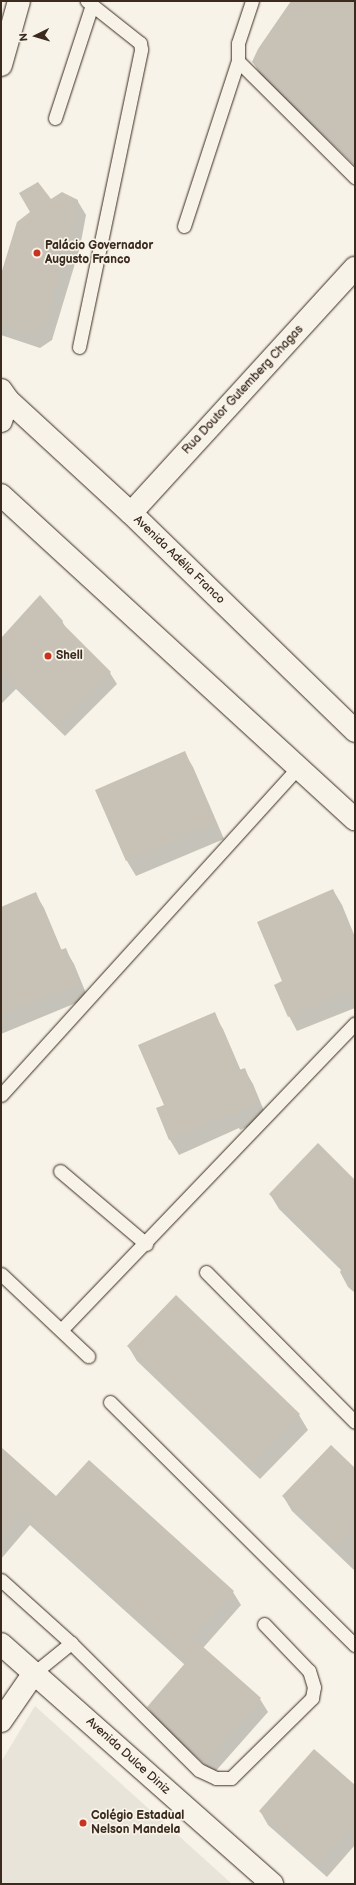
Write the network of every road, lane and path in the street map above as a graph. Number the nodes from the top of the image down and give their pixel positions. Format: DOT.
graph roads {
  1 [pos="18,1"];
  2 [pos="252,1"];
  3 [pos="89,3"];
  4 [pos="238,60"];
  5 [pos="1,64"];
  6 [pos="55,118"];
  7 [pos="355,177"];
  8 [pos="184,226"];
  9 [pos="355,268"];
  10 [pos="78,347"];
  11 [pos="5,395"];
  12 [pos="1,421"];
  13 [pos="1,495"];
  14 [pos="130,512"];
  15 [pos="355,731"];
  16 [pos="298,767"];
  17 [pos="355,819"];
  18 [pos="355,1024"];
  19 [pos="1,1095"];
  20 [pos="60,1171"];
  21 [pos="146,1244"];
  22 [pos="206,1272"];
  23 [pos="1,1274"];
  24 [pos="61,1330"];
  25 [pos="88,1356"];
  26 [pos="110,1402"];
  27 [pos="355,1422"];
  28 [pos="1,1580"];
  29 [pos="264,1624"];
  30 [pos="71,1643"];
  31 [pos="1,1644"];
  32 [pos="355,1645"];
  33 [pos="34,1673"];
  34 [pos="1,1722"];
  35 [pos="272,1884"];
  1 -- 5 [label="main road"];
  2 -- 4 [label="lane"];
  3 -- 6 [label="lane"];
  3 -- 10 [label="lane"];
  4 -- 7 [label="lane"];
  4 -- 8 [label="lane"];
  9 -- 14 [label="main road, Rua Doutor Gutemberg Chagas"];
  11 -- 12 [label="main road"];
  11 -- 14 [label="main road, Avenida Adélia Franco"];
  13 -- 16 [label="main road"];
  14 -- 15 [label="main road, Avenida Adélia Franco"];
  16 -- 17 [label="main road"];
  16 -- 19 [label="lane"];
  18 -- 21 [label="lane"];
  20 -- 21 [label="lane"];
  21 -- 24 [label="lane"];
  22 -- 27 [label="lane"];
  23 -- 24 [label="lane"];
  24 -- 25 [label="lane"];
  26 -- 32 [label="lane"];
  28 -- 30 [label="lane"];
  29 -- 30 [label="lane"];
  30 -- 33 [label="lane"];
  31 -- 33 [label="main road, Avenida Dulce Diniz"];
  33 -- 34 [label="main road"];
  33 -- 35 [label="main road, Avenida Dulce Diniz"];
}
